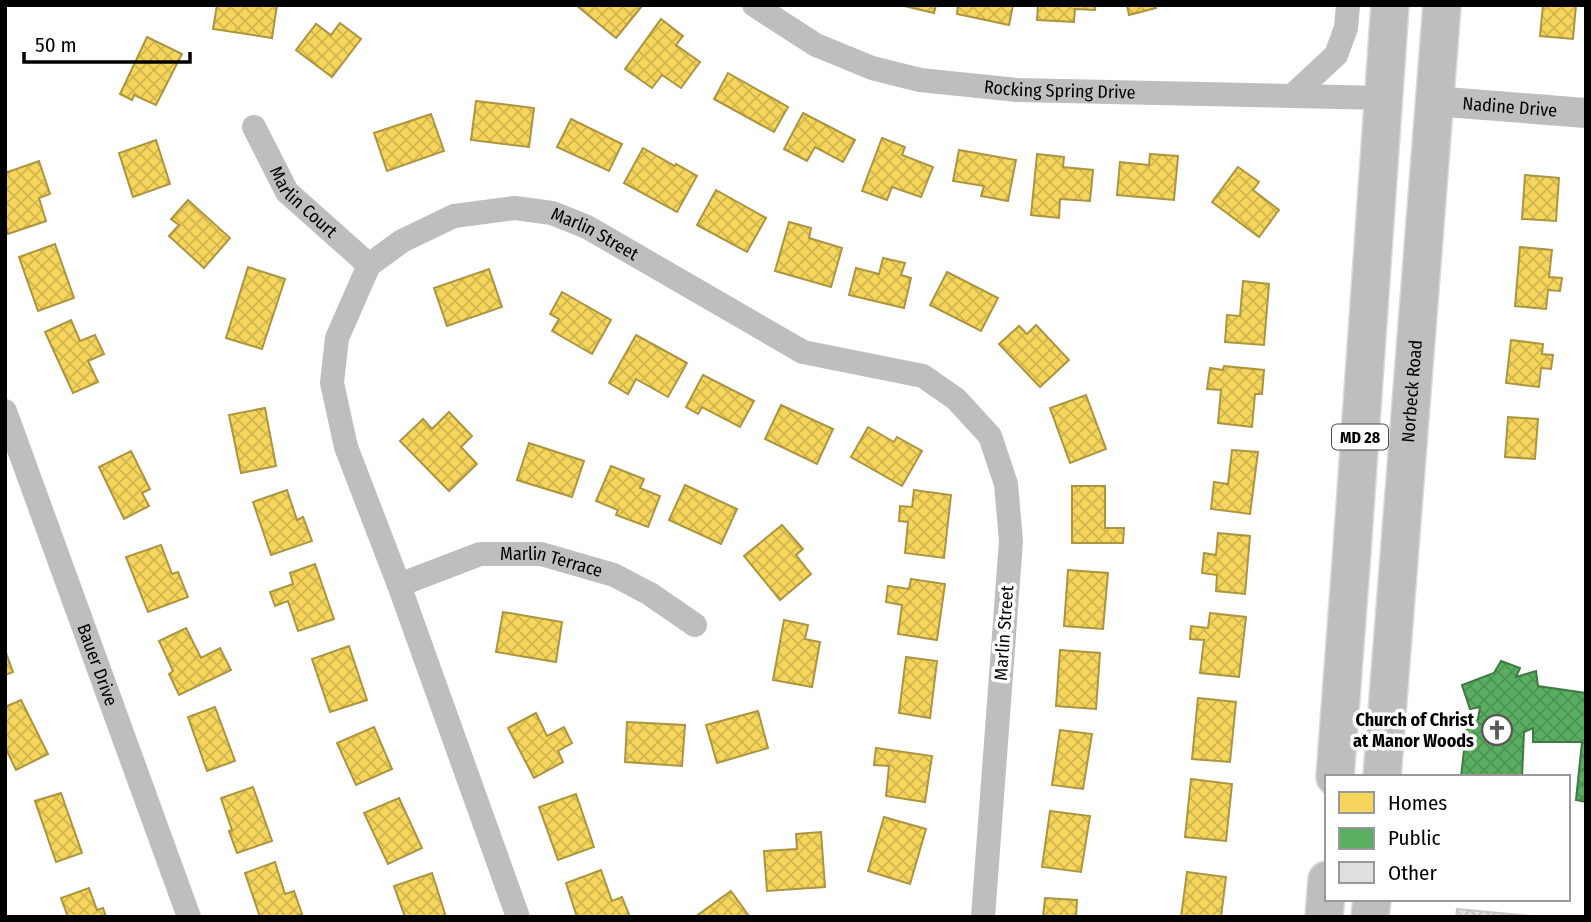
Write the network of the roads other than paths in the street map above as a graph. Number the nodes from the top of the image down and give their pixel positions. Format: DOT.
graph roads {
  1 [pos="754,5"];
  2 [pos="1348,5"];
  3 [pos="1393,5"];
  4 [pos="1442,5"];
  5 [pos="1293,96"];
  6 [pos="1383,97"];
  7 [pos="1433,102"];
  8 [pos="1586,113"];
  9 [pos="254,127"];
  10 [pos="1425,213"];
  11 [pos="369,265"];
  12 [pos="5,411"];
  13 [pos="399,585"];
  14 [pos="695,625"];
  15 [pos="1335,775"];
  16 [pos="1382,775"];
  17 [pos="189,917"];
  18 [pos="518,917"];
  19 [pos="983,917"];
  1 -- 5 [label="street, Rocking Spring Drive"];
  2 -- 5 [label="street"];
  3 -- 6 [label="main road, MD 28"];
  3 -- 7 [label="main road"];
  4 -- 7 [label="main road, Norbeck Road / MD 28"];
  5 -- 6 [label="street, Rocking Spring Drive"];
  6 -- 10 [label="main road"];
  6 -- 15 [label="main road, MD 28"];
  7 -- 8 [label="street, Nadine Drive"];
  7 -- 10 [label="main road, Norbeck Road / MD 28"];
  9 -- 11 [label="street, Marlin Court"];
  10 -- 16 [label="main road, Norbeck Road / MD 28"];
  11 -- 13 [label="street, Marlin Street"];
  11 -- 19 [label="street, Marlin Street"];
  12 -- 17 [label="street, Bauer Drive"];
  13 -- 14 [label="street, Marlin Terrace"];
  13 -- 18 [label="street, Marlin Street"];
}
